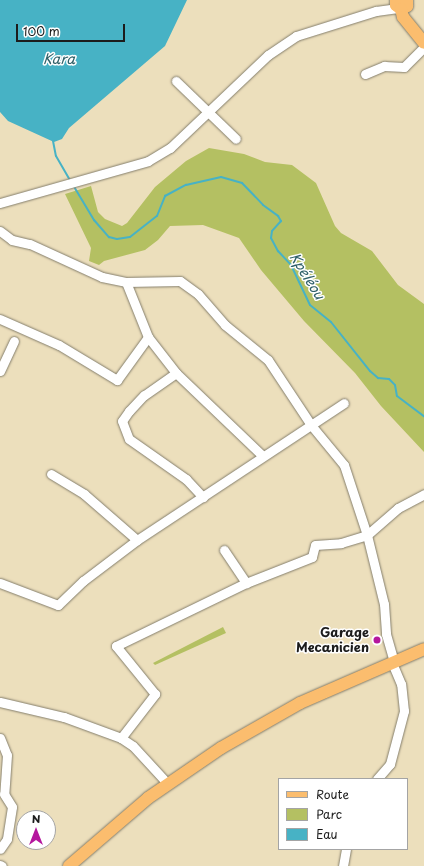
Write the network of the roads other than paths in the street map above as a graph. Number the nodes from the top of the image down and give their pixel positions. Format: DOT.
graph roads {
  1 [pos="401,4"];
  2 [pos="424,43"];
  3 [pos="424,47"];
  4 [pos="365,74"];
  5 [pos="176,81"];
  6 [pos="207,113"];
  7 [pos="236,139"];
  8 [pos="0,203"];
  9 [pos="0,231"];
  10 [pos="126,282"];
  11 [pos="0,319"];
  12 [pos="148,337"];
  13 [pos="14,340"];
  14 [pos="0,371"];
  15 [pos="176,373"];
  16 [pos="344,403"];
  17 [pos="310,425"];
  18 [pos="263,456"];
  19 [pos="51,474"];
  20 [pos="424,494"];
  21 [pos="203,497"];
  22 [pos="367,535"];
  23 [pos="136,540"];
  24 [pos="224,550"];
  25 [pos="0,583"];
  26 [pos="246,583"];
  27 [pos="424,649"];
  28 [pos="393,662"];
  29 [pos="0,702"];
  30 [pos="0,738"];
  31 [pos="121,738"];
  32 [pos="378,778"];
  33 [pos="168,784"];
  34 [pos="0,849"];
  35 [pos="346,850"];
  36 [pos="69,866"];
  37 [pos="343,866"];
  1 -- 2 [label="main road"];
  1 -- 6 [label="street"];
  3 -- 4 [label="street"];
  5 -- 6 [label="street"];
  6 -- 7 [label="street"];
  6 -- 8 [label="street"];
  9 -- 10 [label="street"];
  10 -- 12 [label="street"];
  10 -- 17 [label="street"];
  11 -- 12 [label="street"];
  12 -- 15 [label="street"];
  13 -- 14 [label="street"];
  15 -- 18 [label="street"];
  15 -- 21 [label="street"];
  16 -- 17 [label="street"];
  17 -- 18 [label="street"];
  17 -- 22 [label="street"];
  18 -- 21 [label="street"];
  19 -- 23 [label="street"];
  20 -- 22 [label="street"];
  21 -- 23 [label="street"];
  22 -- 26 [label="street"];
  22 -- 28 [label="street"];
  23 -- 25 [label="street"];
  24 -- 26 [label="street"];
  26 -- 31 [label="street"];
  27 -- 28 [label="main road"];
  28 -- 32 [label="street"];
  28 -- 33 [label="main road"];
  29 -- 31 [label="street"];
  30 -- 34 [label="street"];
  31 -- 33 [label="street"];
  33 -- 36 [label="main road"];
  35 -- 37 [label="street"];
}
